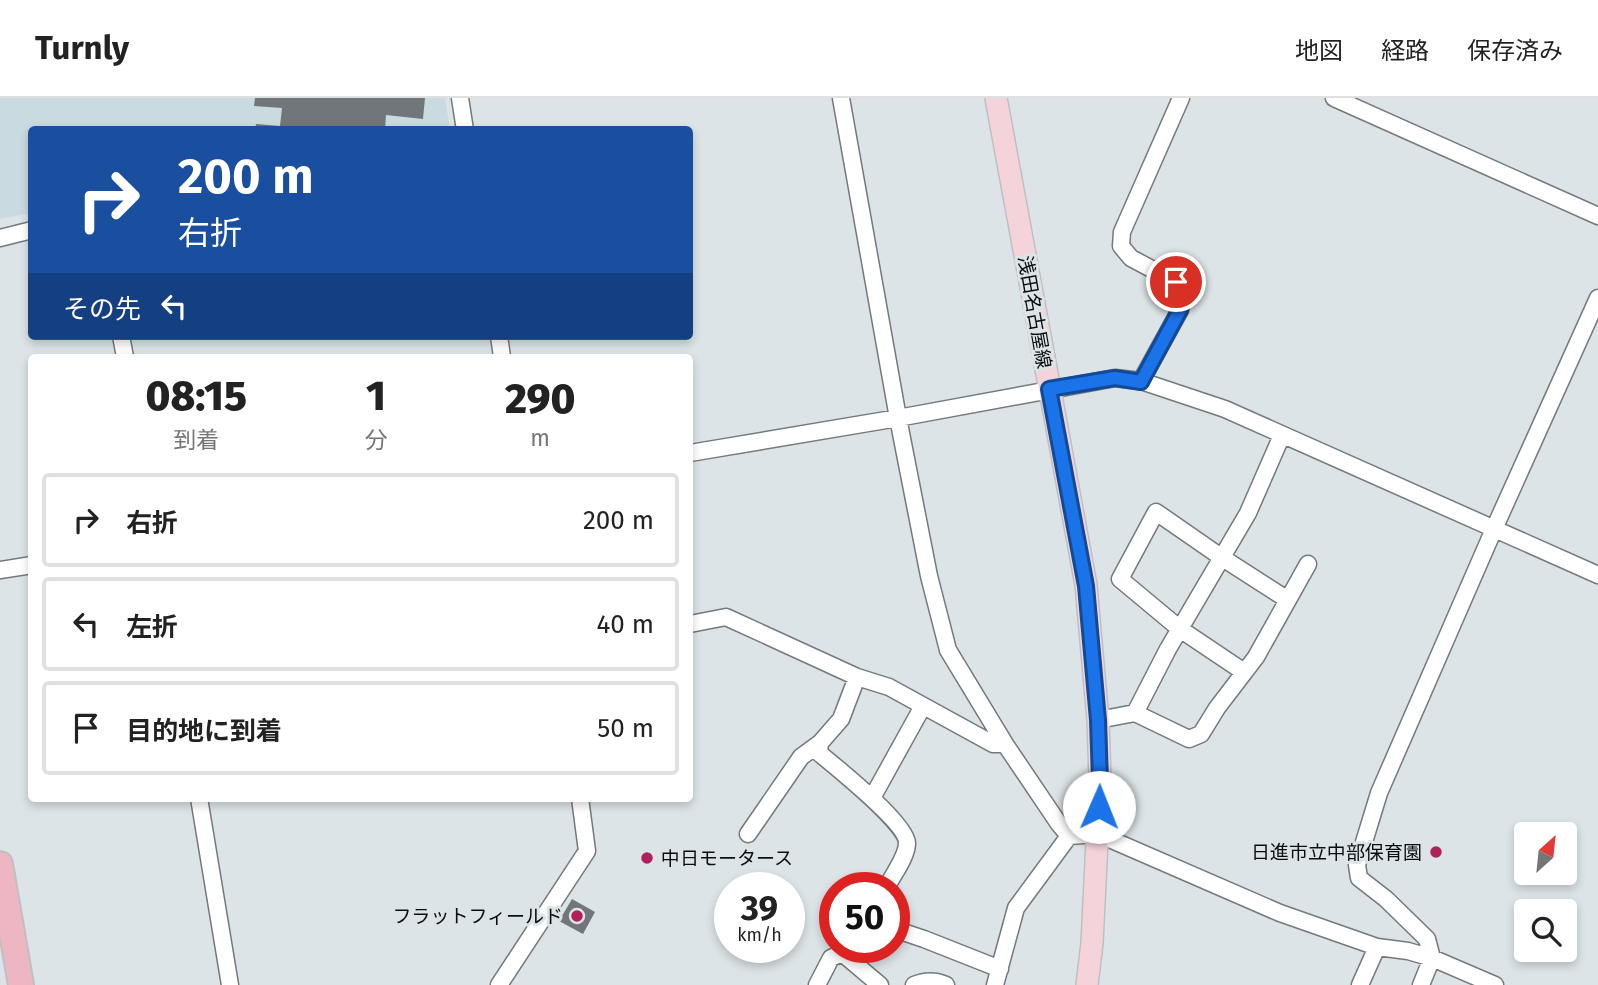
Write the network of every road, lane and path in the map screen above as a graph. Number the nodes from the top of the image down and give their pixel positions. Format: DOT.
graph roads {
  1 [pos="460,98"];
  2 [pos="841,98"];
  3 [pos="996,98"];
  4 [pos="1181,98"];
  5 [pos="1334,98"];
  6 [pos="464,126"];
  7 [pos="1598,216"];
  8 [pos="28,231"];
  9 [pos="0,238"];
  10 [pos="1598,298"];
  11 [pos="1141,382"];
  12 [pos="1049,389"];
  13 [pos="898,418"];
  14 [pos="1282,435"];
  15 [pos="693,452"];
  16 [pos="1494,529"];
  17 [pos="1222,557"];
  18 [pos="1308,564"];
  19 [pos="28,566"];
  20 [pos="0,570"];
  21 [pos="1598,575"];
  22 [pos="1288,600"];
  23 [pos="693,623"];
  24 [pos="1180,629"];
  25 [pos="1244,673"];
  26 [pos="857,677"];
  27 [pos="923,706"];
  28 [pos="1135,713"];
  29 [pos="1098,720"];
  30 [pos="820,743"];
  31 [pos="1005,744"];
  32 [pos="872,798"];
  33 [pos="200,802"];
  34 [pos="580,802"];
  35 [pos="748,834"];
  36 [pos="1098,834"];
  37 [pos="1069,836"];
  38 [pos="0,864"];
  39 [pos="895,872"];
  40 [pos="910,934"];
  41 [pos="1377,947"];
  42 [pos="1433,958"];
  43 [pos="1000,969"];
  44 [pos="20,985"];
  45 [pos="230,985"];
  46 [pos="499,985"];
  47 [pos="817,985"];
  48 [pos="880,985"];
  49 [pos="914,985"];
  50 [pos="946,985"];
  51 [pos="995,985"];
  52 [pos="1087,985"];
  53 [pos="1360,985"];
  54 [pos="1421,985"];
  55 [pos="1495,985"];
  1 -- 6 [label="street"];
  2 -- 13 [label="street"];
  3 -- 12 [label="main road, 浅田名古屋線"];
  4 -- 11 [label="street"];
  5 -- 7 [label="street"];
  8 -- 9 [label="street"];
  10 -- 16 [label="street"];
  11 -- 12 [label="street"];
  11 -- 14 [label="street"];
  12 -- 13 [label="street"];
  12 -- 29 [label="main road, 浅田名古屋線"];
  13 -- 15 [label="street"];
  13 -- 31 [label="street"];
  14 -- 16 [label="street"];
  14 -- 17 [label="street"];
  16 -- 21 [label="street"];
  16 -- 42 [label="street"];
  17 -- 22 [label="street"];
  17 -- 24 [label="street"];
  17 -- 24 [label="street"];
  18 -- 22 [label="street"];
  19 -- 20 [label="street"];
  22 -- 25 [label="street"];
  23 -- 26 [label="street"];
  24 -- 25 [label="street"];
  24 -- 28 [label="street"];
  25 -- 28 [label="street"];
  26 -- 27 [label="street"];
  26 -- 30 [label="street"];
  27 -- 31 [label="street"];
  27 -- 32 [label="street"];
  28 -- 29 [label="street"];
  29 -- 36 [label="main road, 浅田名古屋線"];
  30 -- 32 [label="street"];
  30 -- 35 [label="street"];
  31 -- 37 [label="street"];
  32 -- 39 [label="street"];
  33 -- 45 [label="street"];
  34 -- 46 [label="street"];
  36 -- 37 [label="street"];
  36 -- 41 [label="street"];
  36 -- 52 [label="main road, 浅田名古屋線"];
  37 -- 43 [label="street"];
  38 -- 44 [label="highway"];
  40 -- 43 [label="street"];
  41 -- 42 [label="street"];
  41 -- 53 [label="street"];
  42 -- 54 [label="street"];
  42 -- 55 [label="street"];
  43 -- 51 [label="street"];
  47 -- 48 [label="street"];
  49 -- 50 [label="street"];
}
